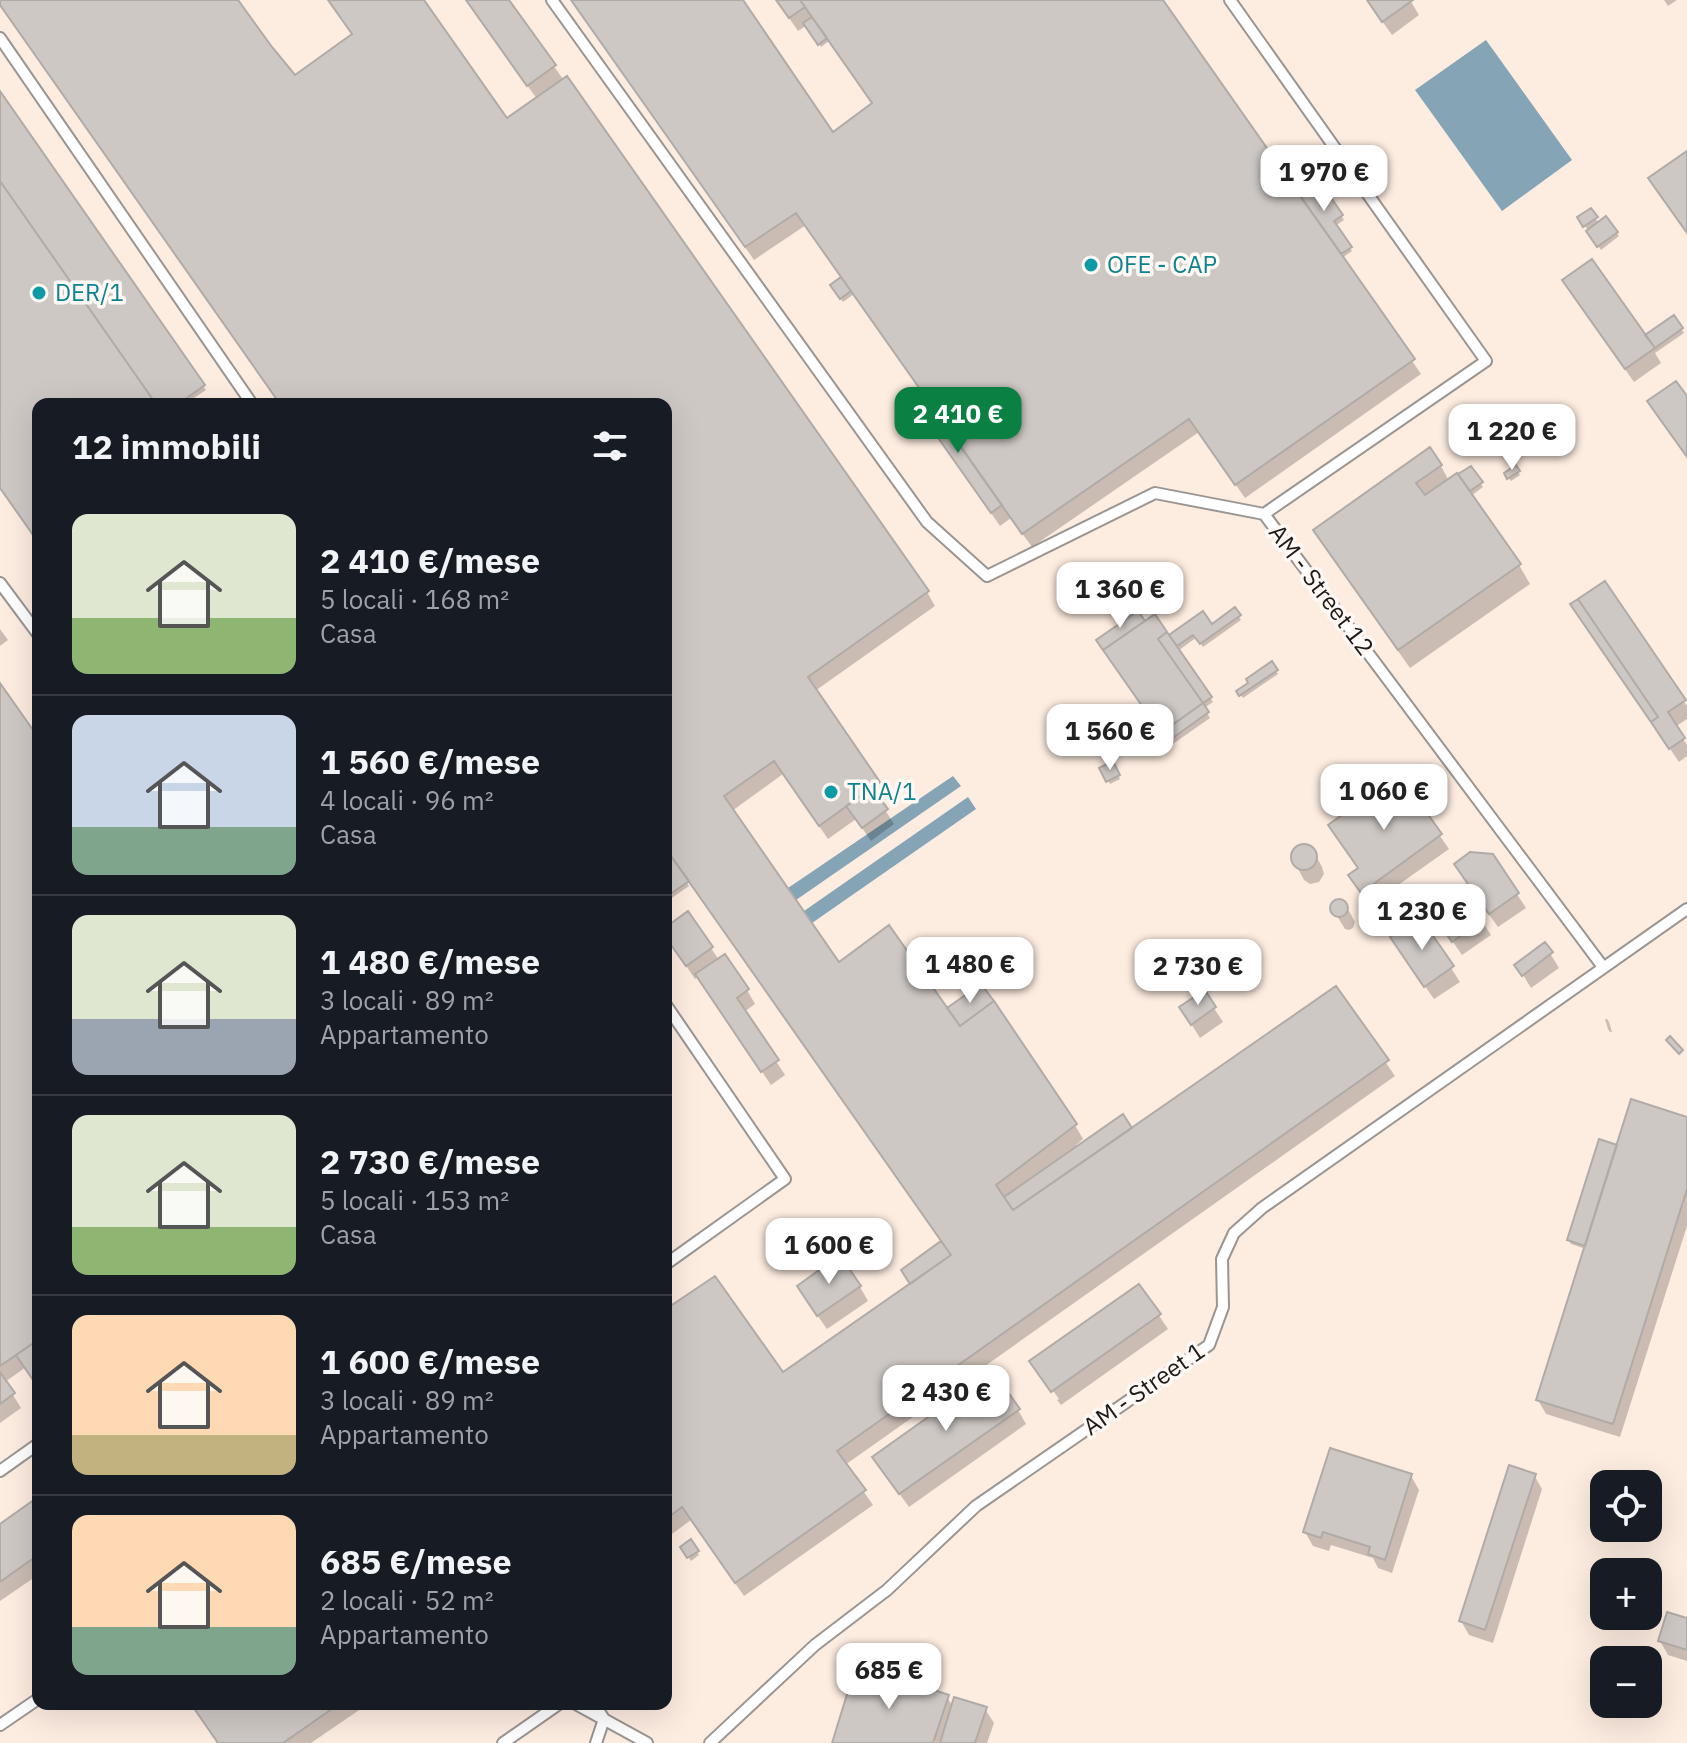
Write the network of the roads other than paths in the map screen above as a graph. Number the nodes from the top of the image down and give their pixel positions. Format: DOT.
graph roads {
  1 [pos="552,0"];
  2 [pos="1230,0"];
  3 [pos="0,38"];
  4 [pos="248,398"];
  5 [pos="1264,514"];
  6 [pos="0,583"];
  7 [pos="32,626"];
  8 [pos="1687,909"];
  9 [pos="1603,967"];
  10 [pos="672,1014"];
  11 [pos="672,1260"];
  12 [pos="32,1448"];
  13 [pos="0,1471"];
  14 [pos="32,1703"];
  15 [pos="550,1710"];
  16 [pos="587,1710"];
  17 [pos="598,1710"];
  18 [pos="604,1719"];
  19 [pos="0,1725"];
  20 [pos="503,1743"];
  21 [pos="596,1743"];
  22 [pos="647,1743"];
  23 [pos="710,1743"];
  1 -- 5 [label="lane"];
  2 -- 5 [label="lane, AM - Street 12"];
  3 -- 4 [label="lane"];
  5 -- 9 [label="lane, AM - Street 12"];
  6 -- 7 [label="lane"];
  8 -- 9 [label="lane, AM - Street 1"];
  9 -- 23 [label="lane, AM - Street 1"];
  10 -- 11 [label="lane"];
  12 -- 13 [label="lane"];
  14 -- 19 [label="lane"];
  15 -- 20 [label="lane"];
  16 -- 18 [label="lane"];
  17 -- 18 [label="lane"];
  18 -- 21 [label="lane"];
  18 -- 22 [label="lane"];
}
